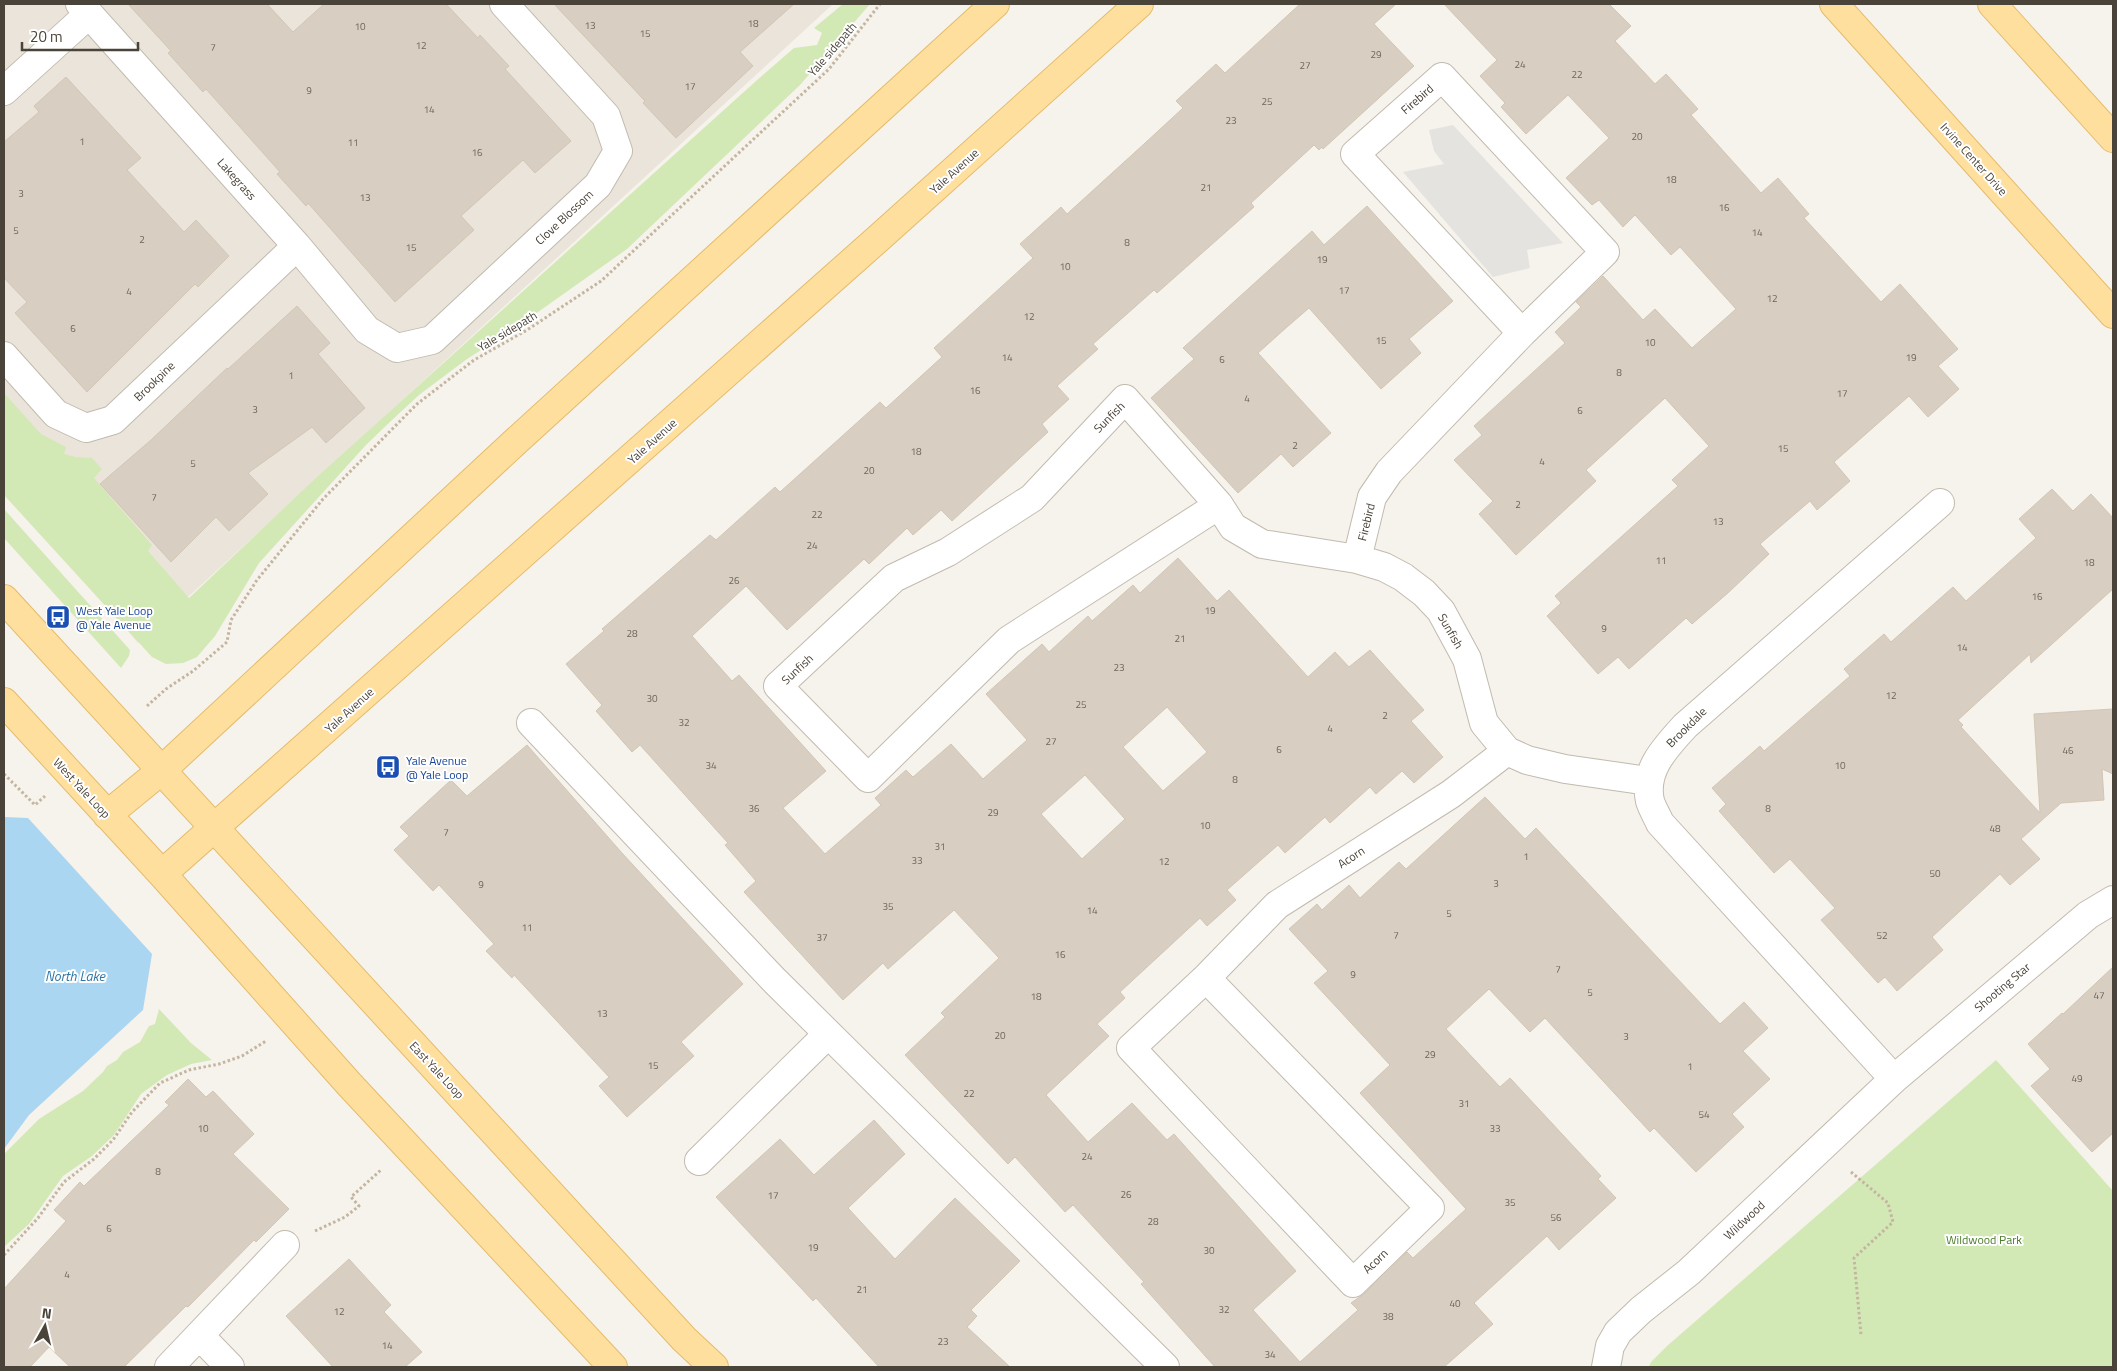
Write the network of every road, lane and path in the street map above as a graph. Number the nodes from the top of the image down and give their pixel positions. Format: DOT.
graph roads {
  1 [pos="504,4"];
  2 [pos="880,4"];
  3 [pos="995,4"];
  4 [pos="1139,4"];
  5 [pos="1834,4"];
  6 [pos="1992,4"];
  7 [pos="84,9"];
  8 [pos="4,91"];
  9 [pos="2113,138"];
  10 [pos="297,246"];
  11 [pos="2113,314"];
  12 [pos="1522,334"];
  13 [pos="397,348"];
  14 [pos="4,356"];
  15 [pos="1940,503"];
  16 [pos="1219,505"];
  17 [pos="1357,559"];
  18 [pos="4,599"];
  19 [pos="166,689"];
  20 [pos="4,702"];
  21 [pos="531,723"];
  22 [pos="1507,751"];
  23 [pos="162,770"];
  24 [pos="4,774"];
  25 [pos="1648,781"];
  26 [pos="35,805"];
  27 [pos="108,815"];
  28 [pos="216,828"];
  29 [pos="162,874"];
  30 [pos="2113,900"];
  31 [pos="1206,978"];
  32 [pos="293,1022"];
  33 [pos="828,1034"];
  34 [pos="1894,1079"];
  35 [pos="698,1162"];
  36 [pos="1851,1172"];
  37 [pos="364,1186"];
  38 [pos="344,1217"];
  39 [pos="286,1245"];
  40 [pos="4,1255"];
  41 [pos="1861,1335"];
  42 [pos="200,1336"];
  43 [pos="169,1367"];
  44 [pos="230,1367"];
  45 [pos="613,1367"];
  46 [pos="714,1367"];
  47 [pos="1165,1367"];
  48 [pos="1606,1367"];
  1 -- 13 [label="street, Clove Blossom"];
  2 -- 19 [label="path, Yale sidepath"];
  3 -- 23 [label="main road"];
  4 -- 28 [label="main road, Yale Avenue"];
  5 -- 11 [label="main road, Irvine Center Drive"];
  6 -- 9 [label="main road"];
  7 -- 8 [label="street"];
  7 -- 10 [label="street, Lakegrass"];
  10 -- 13 [label="street, Lakegrass"];
  10 -- 14 [label="street, Brookpine"];
  12 -- 12 [label="street, Firebird"];
  12 -- 17 [label="street, Firebird"];
  15 -- 25 [label="street, Brookdale"];
  16 -- 16 [label="street, Sunfish"];
  16 -- 17 [label="street, Sunfish"];
  17 -- 22 [label="street, Sunfish"];
  18 -- 23 [label="main road"];
  20 -- 27 [label="main road, West Yale Loop"];
  21 -- 33 [label="street"];
  22 -- 25 [label="street, Sunfish"];
  22 -- 31 [label="street, Acorn"];
  23 -- 27 [label="main road"];
  23 -- 28 [label="main road, East Yale Loop"];
  24 -- 26 [label="path"];
  25 -- 34 [label="street"];
  27 -- 29 [label="main road, West Yale Loop"];
  28 -- 29 [label="main road, Yale Avenue"];
  28 -- 46 [label="main road, East Yale Loop"];
  29 -- 32 [label="main road"];
  30 -- 34 [label="street, Shooting Star"];
  31 -- 31 [label="street, Acorn"];
  32 -- 40 [label="path"];
  32 -- 45 [label="main road"];
  33 -- 35 [label="street"];
  33 -- 47 [label="street"];
  34 -- 48 [label="street, Wildwood"];
  36 -- 41 [label="path"];
  37 -- 38 [label="path"];
  39 -- 42 [label="street"];
  42 -- 43 [label="street"];
  42 -- 44 [label="street"];
}
